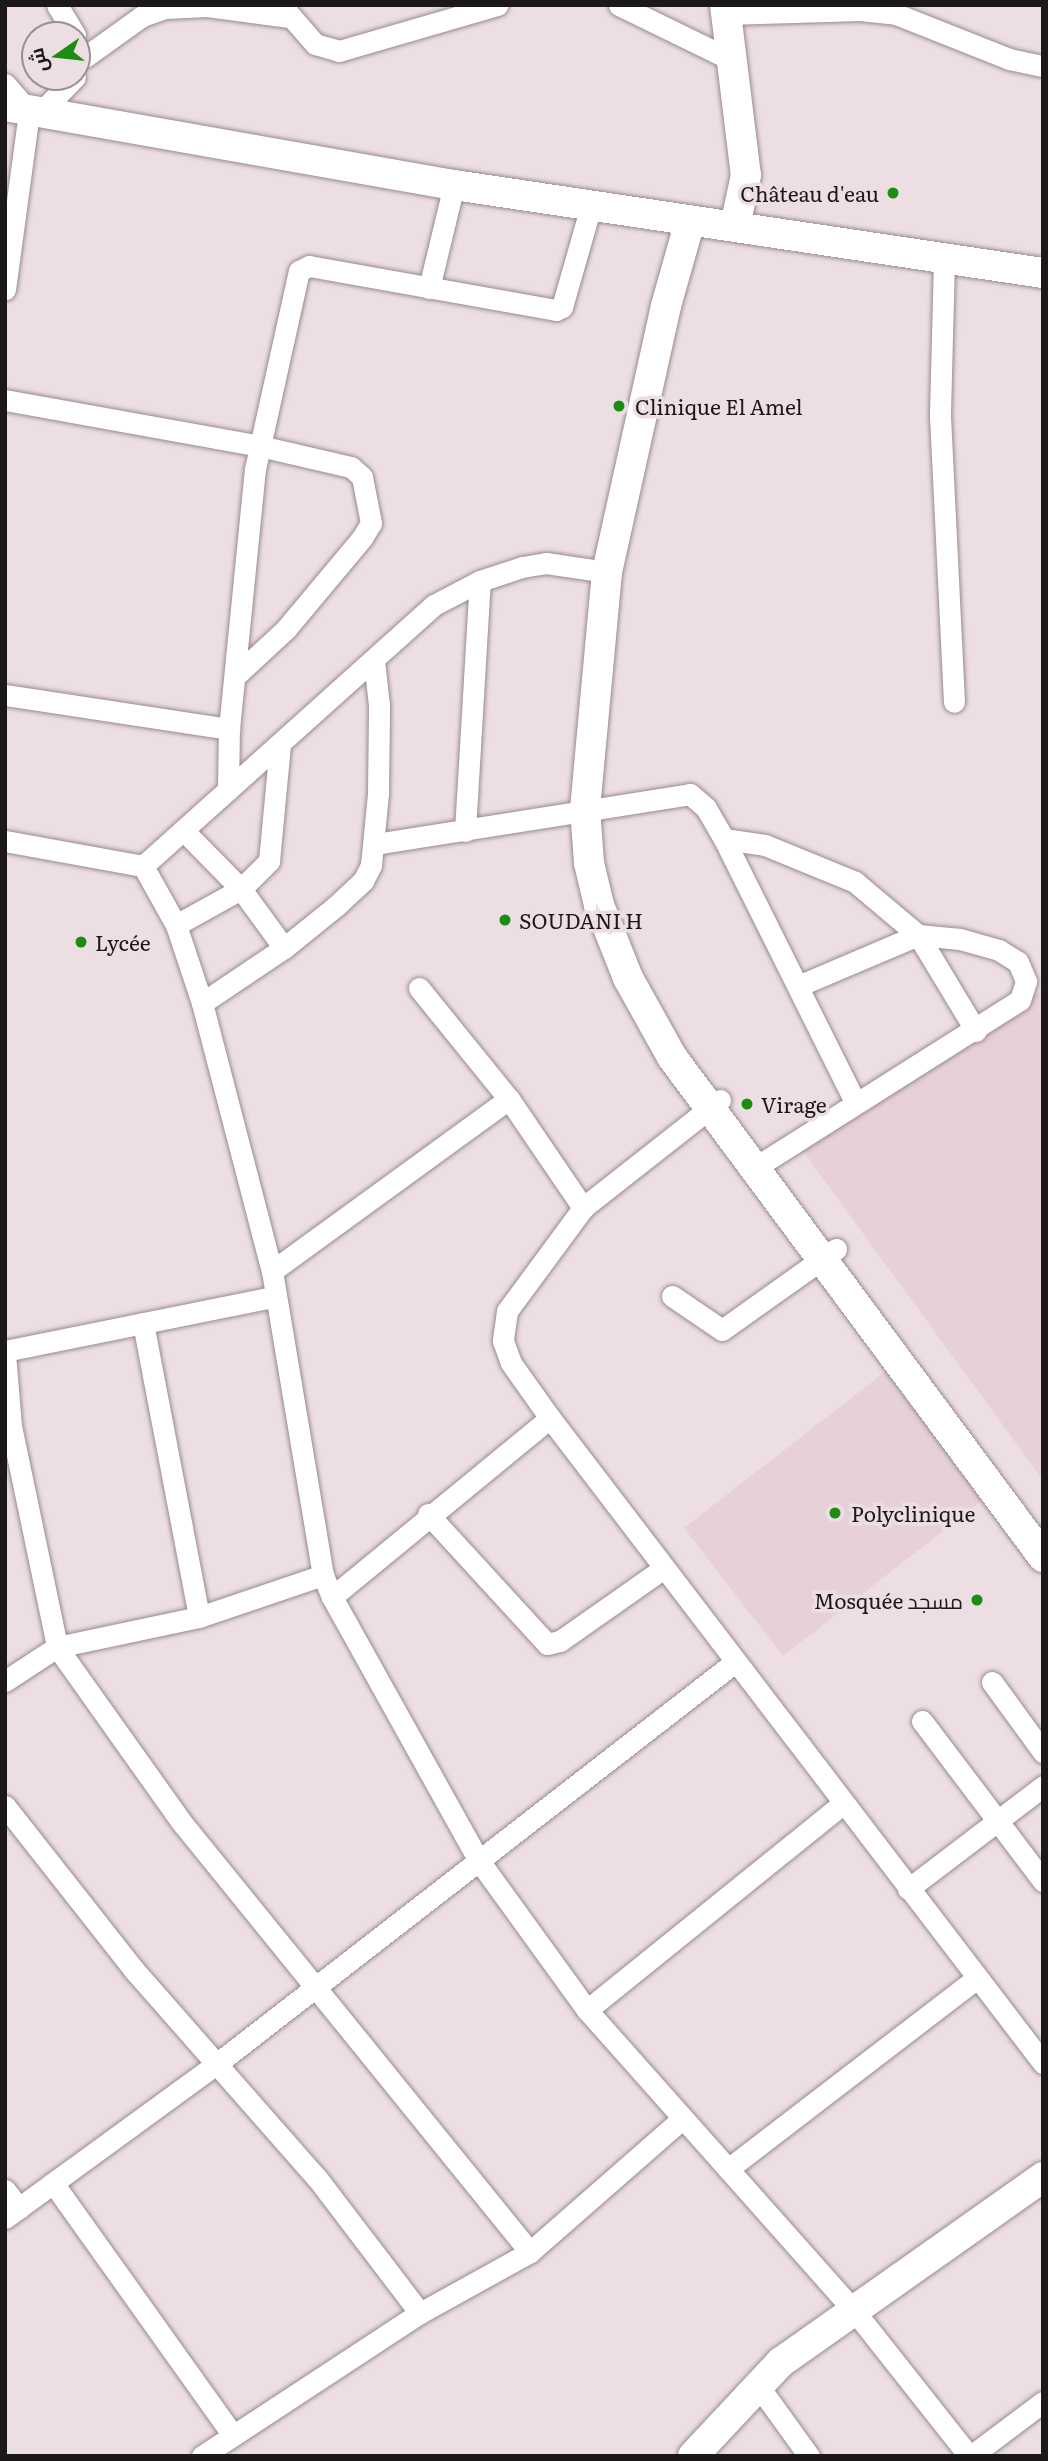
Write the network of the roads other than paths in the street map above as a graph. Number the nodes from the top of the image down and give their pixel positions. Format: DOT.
graph roads {
  1 [pos="619,5"];
  2 [pos="490,6"];
  3 [pos="725,10"];
  4 [pos="285,11"];
  5 [pos="91,48"];
  6 [pos="732,60"];
  7 [pos="1043,66"];
  8 [pos="5,84"];
  9 [pos="44,91"];
  10 [pos="25,110"];
  11 [pos="454,185"];
  12 [pos="591,206"];
  13 [pos="690,221"];
  14 [pos="735,226"];
  15 [pos="7,260"];
  16 [pos="944,260"];
  17 [pos="1043,273"];
  18 [pos="429,288"];
  19 [pos="5,289"];
  20 [pos="5,400"];
  21 [pos="260,446"];
  22 [pos="607,572"];
  23 [pos="480,581"];
  24 [pos="374,661"];
  25 [pos="235,676"];
  26 [pos="5,695"];
  27 [pos="954,702"];
  28 [pos="229,729"];
  29 [pos="280,744"];
  30 [pos="228,790"];
  31 [pos="587,819"];
  32 [pos="465,831"];
  33 [pos="185,832"];
  34 [pos="724,839"];
  35 [pos="5,841"];
  36 [pos="375,844"];
  37 [pos="144,866"];
  38 [pos="241,889"];
  39 [pos="176,925"];
  40 [pos="918,935"];
  41 [pos="284,948"];
  42 [pos="798,986"];
  43 [pos="419,988"];
  44 [pos="202,1003"];
  45 [pos="976,1031"];
  46 [pos="509,1099"];
  47 [pos="855,1102"];
  48 [pos="715,1104"];
  49 [pos="767,1160"];
  50 [pos="583,1208"];
  51 [pos="829,1253"];
  52 [pos="272,1271"];
  53 [pos="672,1296"];
  54 [pos="274,1297"];
  55 [pos="143,1323"];
  56 [pos="5,1352"];
  57 [pos="550,1418"];
  58 [pos="8,1423"];
  59 [pos="999,1487"];
  60 [pos="428,1514"];
  61 [pos="1043,1534"];
  62 [pos="1043,1557"];
  63 [pos="664,1568"];
  64 [pos="323,1575"];
  65 [pos="332,1597"];
  66 [pos="199,1617"];
  67 [pos="57,1647"];
  68 [pos="735,1662"];
  69 [pos="5,1681"];
  70 [pos="992,1682"];
  71 [pos="922,1721"];
  72 [pos="1043,1752"];
  73 [pos="1043,1786"];
  74 [pos="842,1804"];
  75 [pos="5,1806"];
  76 [pos="996,1824"];
  77 [pos="477,1858"];
  78 [pos="1043,1881"];
  79 [pos="908,1889"];
  80 [pos="977,1978"];
  81 [pos="314,1986"];
  82 [pos="587,2010"];
  83 [pos="219,2062"];
  84 [pos="1043,2063"];
  85 [pos="682,2118"];
  86 [pos="728,2169"];
  87 [pos="1043,2178"];
  88 [pos="53,2183"];
  89 [pos="5,2190"];
  90 [pos="12,2213"];
  91 [pos="530,2252"];
  92 [pos="420,2313"];
  93 [pos="856,2313"];
  94 [pos="757,2384"];
  95 [pos="1043,2402"];
  96 [pos="232,2434"];
  97 [pos="202,2456"];
  98 [pos="693,2456"];
  99 [pos="809,2456"];
  100 [pos="970,2456"];
  1 -- 6 [label="street"];
  2 -- 4 [label="street"];
  3 -- 6 [label="main road"];
  3 -- 7 [label="street"];
  4 -- 5 [label="street"];
  6 -- 14 [label="main road"];
  8 -- 10 [label="street"];
  9 -- 10 [label="street"];
  10 -- 11 [label="main road"];
  10 -- 15 [label="street"];
  11 -- 12 [label="main road"];
  11 -- 18 [label="street"];
  12 -- 13 [label="main road"];
  12 -- 18 [label="street"];
  13 -- 14 [label="main road"];
  13 -- 22 [label="main road"];
  14 -- 16 [label="main road"];
  15 -- 19 [label="street"];
  16 -- 17 [label="main road"];
  16 -- 27 [label="street"];
  18 -- 21 [label="street"];
  20 -- 21 [label="street"];
  21 -- 25 [label="street"];
  21 -- 25 [label="street"];
  22 -- 23 [label="street"];
  22 -- 31 [label="main road"];
  23 -- 24 [label="street"];
  23 -- 32 [label="street"];
  24 -- 29 [label="street"];
  24 -- 36 [label="street"];
  25 -- 28 [label="street"];
  26 -- 28 [label="street"];
  28 -- 30 [label="street"];
  29 -- 30 [label="street"];
  29 -- 38 [label="street"];
  30 -- 33 [label="street"];
  31 -- 32 [label="street"];
  31 -- 34 [label="street"];
  31 -- 48 [label="main road"];
  32 -- 36 [label="street"];
  33 -- 37 [label="street"];
  33 -- 38 [label="street"];
  34 -- 40 [label="street"];
  34 -- 42 [label="street"];
  35 -- 37 [label="street"];
  36 -- 41 [label="street"];
  37 -- 39 [label="street"];
  38 -- 39 [label="street"];
  38 -- 41 [label="street"];
  39 -- 44 [label="street"];
  40 -- 42 [label="street"];
  40 -- 45 [label="street"];
  40 -- 45 [label="street"];
  41 -- 44 [label="street"];
  42 -- 47 [label="street"];
  43 -- 46 [label="street"];
  44 -- 52 [label="street"];
  45 -- 47 [label="street"];
  46 -- 50 [label="street"];
  46 -- 52 [label="street"];
  47 -- 49 [label="street"];
  48 -- 49 [label="main road"];
  48 -- 50 [label="street"];
  48 -- 51 [label="main road"];
  49 -- 51 [label="main road"];
  50 -- 57 [label="street"];
  51 -- 53 [label="street"];
  51 -- 59 [label="main road"];
  52 -- 54 [label="street"];
  54 -- 55 [label="street"];
  54 -- 64 [label="street"];
  55 -- 56 [label="street"];
  55 -- 66 [label="street"];
  56 -- 58 [label="street"];
  57 -- 60 [label="street"];
  57 -- 63 [label="street"];
  58 -- 67 [label="street"];
  59 -- 61 [label="main road"];
  59 -- 62 [label="main road"];
  60 -- 63 [label="street"];
  60 -- 65 [label="street"];
  63 -- 68 [label="street"];
  64 -- 65 [label="street"];
  64 -- 66 [label="street"];
  65 -- 77 [label="street"];
  66 -- 67 [label="street"];
  67 -- 69 [label="street"];
  67 -- 81 [label="street"];
  68 -- 74 [label="street"];
  68 -- 77 [label="street"];
  70 -- 72 [label="street"];
  71 -- 76 [label="street"];
  73 -- 76 [label="street"];
  74 -- 79 [label="street"];
  74 -- 82 [label="street"];
  75 -- 83 [label="street"];
  76 -- 78 [label="street"];
  76 -- 79 [label="street"];
  77 -- 81 [label="street"];
  77 -- 82 [label="street"];
  79 -- 80 [label="street"];
  80 -- 84 [label="street"];
  80 -- 86 [label="street"];
  81 -- 83 [label="street"];
  81 -- 91 [label="street"];
  82 -- 85 [label="street"];
  83 -- 88 [label="street"];
  83 -- 92 [label="street"];
  85 -- 86 [label="street"];
  85 -- 91 [label="street"];
  86 -- 93 [label="street"];
  87 -- 93 [label="main road"];
  88 -- 90 [label="street"];
  88 -- 96 [label="street"];
  89 -- 90 [label="street"];
  91 -- 92 [label="street"];
  92 -- 96 [label="street"];
  93 -- 94 [label="main road"];
  93 -- 100 [label="street"];
  94 -- 98 [label="main road"];
  94 -- 99 [label="street"];
  95 -- 100 [label="street"];
  96 -- 97 [label="street"];
}
